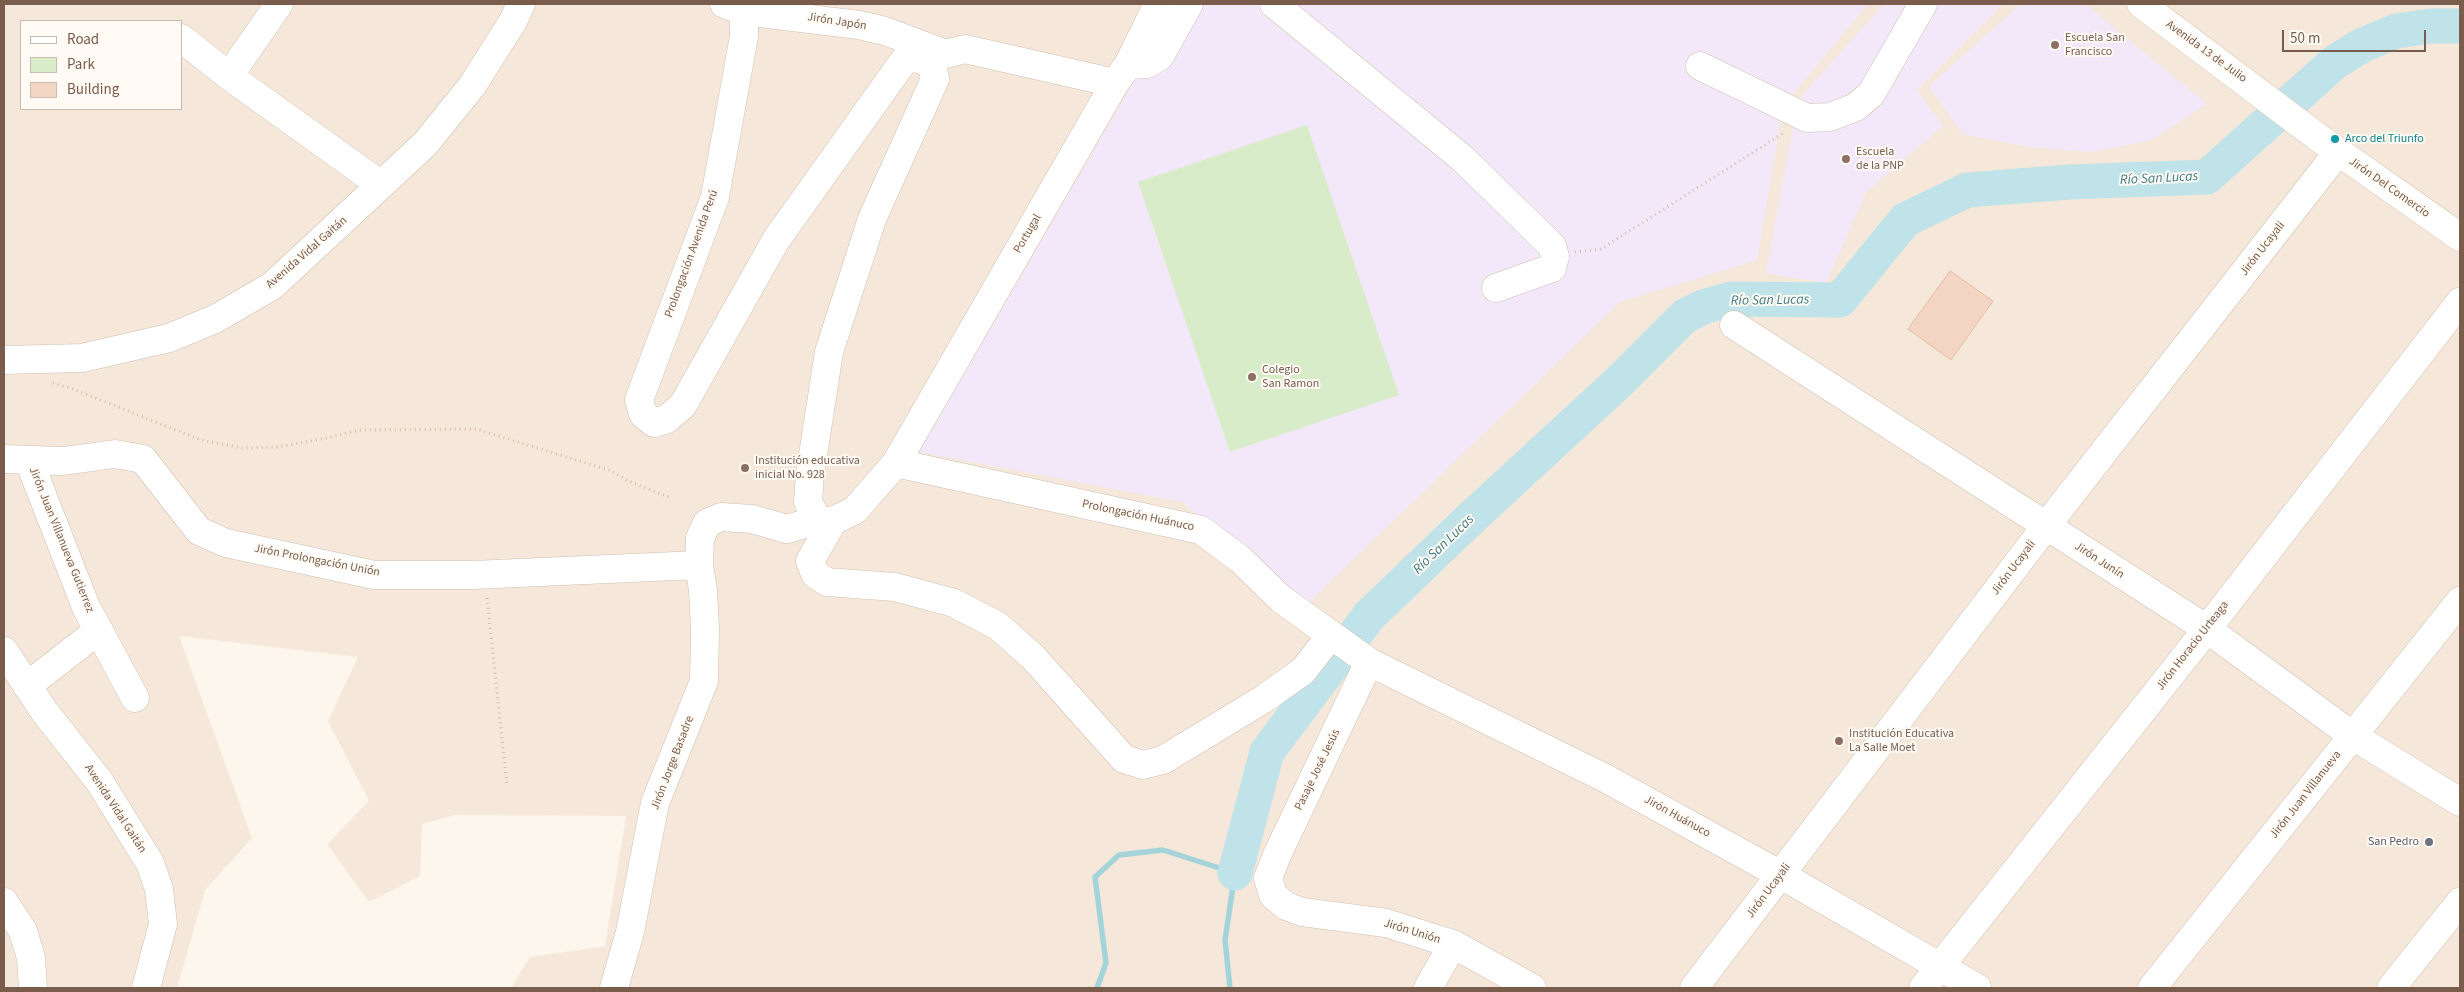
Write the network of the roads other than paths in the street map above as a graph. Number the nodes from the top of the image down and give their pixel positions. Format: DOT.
graph roads {
  1 [pos="279,4"];
  2 [pos="521,4"];
  3 [pos="1158,4"];
  4 [pos="1189,4"];
  5 [pos="1274,4"];
  6 [pos="1923,4"];
  7 [pos="2141,4"];
  8 [pos="739,5"];
  9 [pos="182,39"];
  10 [pos="939,59"];
  11 [pos="1700,66"];
  12 [pos="1122,74"];
  13 [pos="229,76"];
  14 [pos="2329,145"];
  15 [pos="381,185"];
  16 [pos="2460,237"];
  17 [pos="1496,288"];
  18 [pos="2460,302"];
  19 [pos="1734,325"];
  20 [pos="4,360"];
  21 [pos="16,460"];
  22 [pos="896,463"];
  23 [pos="826,520"];
  24 [pos="2046,526"];
  25 [pos="699,565"];
  26 [pos="2460,601"];
  27 [pos="99,630"];
  28 [pos="2207,630"];
  29 [pos="1350,648"];
  30 [pos="4,652"];
  31 [pos="27,686"];
  32 [pos="135,698"];
  33 [pos="2353,736"];
  34 [pos="2460,802"];
  35 [pos="1781,875"];
  36 [pos="1268,878"];
  37 [pos="4,902"];
  38 [pos="2460,902"];
  39 [pos="1453,944"];
  40 [pos="1941,967"];
  41 [pos="33,988"];
  42 [pos="146,988"];
  43 [pos="614,988"];
  44 [pos="1428,988"];
  45 [pos="1532,988"];
  46 [pos="1694,988"];
  47 [pos="1923,988"];
  48 [pos="1977,988"];
  49 [pos="2152,988"];
  50 [pos="2391,988"];
  1 -- 13 [label="street"];
  2 -- 15 [label="street, Avenida Vidal Gaitán"];
  3 -- 12 [label="street, Portugal"];
  4 -- 12 [label="street"];
  5 -- 17 [label="street"];
  6 -- 11 [label="street"];
  7 -- 14 [label="street, Avenida 13 de Julio"];
  8 -- 10 [label="street, Jirón Japón"];
  8 -- 10 [label="street, Prolongación Avenida Perú"];
  9 -- 13 [label="street"];
  10 -- 12 [label="street, Jirón Japón"];
  10 -- 23 [label="street"];
  12 -- 22 [label="street, Portugal"];
  13 -- 15 [label="street"];
  14 -- 16 [label="street, Jirón Del Comercio"];
  14 -- 24 [label="street, Jirón Ucayali"];
  15 -- 20 [label="street, Avenida Vidal Gaitán"];
  18 -- 28 [label="street, Jirón Horacio Urteaga"];
  19 -- 24 [label="street, Jirón Junín"];
  21 -- 25 [label="street, Jirón Prolongación Unión"];
  21 -- 27 [label="street, Jirón Juan Villanueva Gutierrez"];
  22 -- 23 [label="street, Portugal"];
  22 -- 29 [label="street, Prolongación Huánuco"];
  23 -- 25 [label="street, Jirón Jorge Basadre"];
  23 -- 29 [label="street"];
  24 -- 28 [label="street, Jirón Junín"];
  24 -- 35 [label="street, Jirón Ucayali"];
  25 -- 43 [label="street, Jirón Jorge Basadre"];
  26 -- 33 [label="street, Jirón Juan Villanueva"];
  27 -- 31 [label="street"];
  27 -- 32 [label="street, Jirón Juan Villanueva Gutierrez"];
  28 -- 33 [label="street, Jirón Junín"];
  28 -- 40 [label="street, Jirón Horacio Urteaga"];
  29 -- 35 [label="street, Jirón Huánuco"];
  29 -- 36 [label="street, Pasaje José Jesús"];
  30 -- 31 [label="street, Avenida Vidal Gaitán"];
  31 -- 42 [label="street, Avenida Vidal Gaitán"];
  33 -- 34 [label="street, Jirón Junín"];
  33 -- 49 [label="street, Jirón Juan Villanueva"];
  35 -- 40 [label="street, Jirón Huánuco"];
  35 -- 46 [label="street, Jirón Ucayali"];
  36 -- 39 [label="street, Jirón Unión"];
  37 -- 41 [label="street"];
  38 -- 50 [label="street"];
  39 -- 44 [label="street"];
  39 -- 45 [label="street, Jirón Unión"];
  40 -- 47 [label="street, Jirón Horacio Urteaga"];
  40 -- 48 [label="street, Jirón Huánuco"];
}
